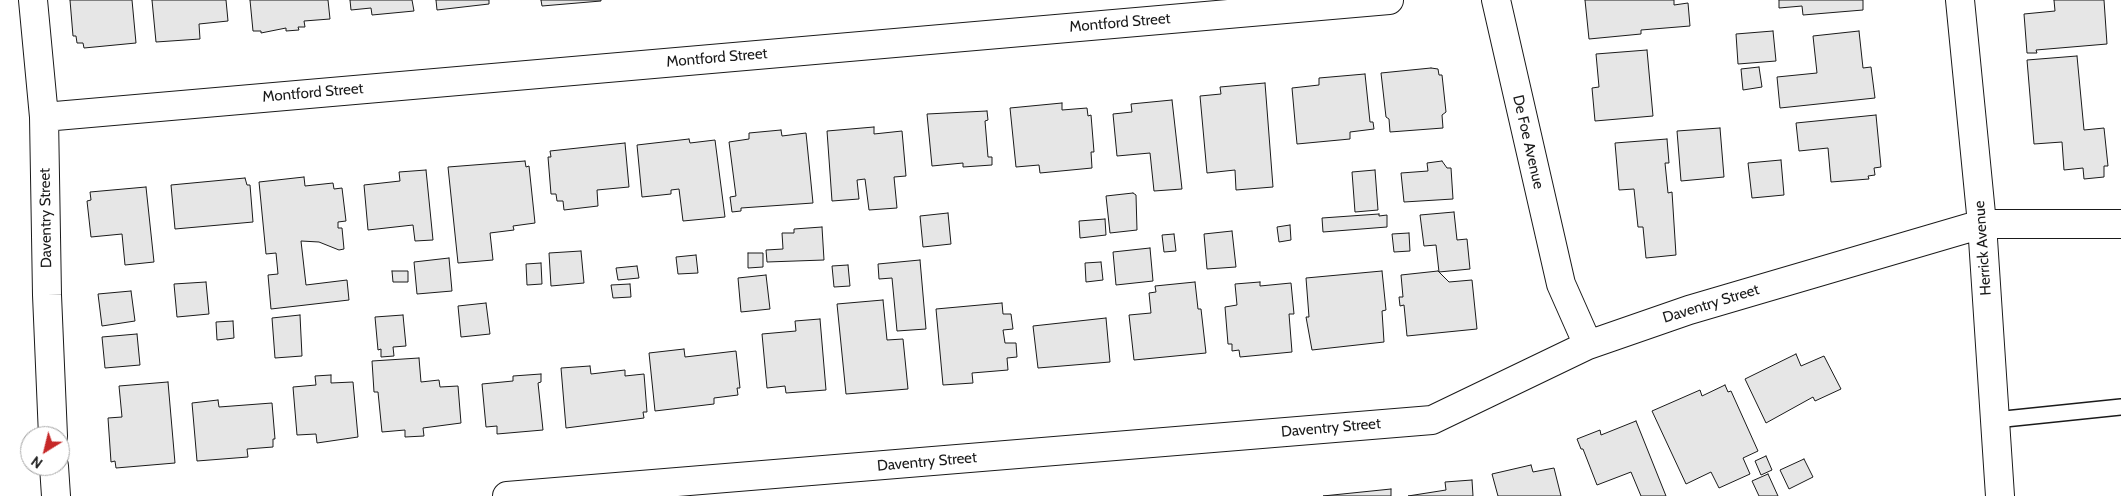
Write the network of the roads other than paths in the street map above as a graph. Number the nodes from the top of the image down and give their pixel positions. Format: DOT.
graph roads {
  1 [pos="33,0"];
  2 [pos="1390,0"];
  3 [pos="1496,0"];
  4 [pos="1960,0"];
  5 [pos="44,116"];
  6 [pos="1982,224"];
  7 [pos="2121,224"];
  8 [pos="1588,345"];
  9 [pos="2121,408"];
  10 [pos="1995,420"];
  11 [pos="53,426"];
  12 [pos="55,476"];
  13 [pos="56,496"];
  14 [pos="507,496"];
  15 [pos="2000,496"];
  1 -- 5 [label="street, Daventry Street"];
  2 -- 5 [label="street, Montford Street"];
  3 -- 8 [label="street, De Foe Avenue"];
  4 -- 6 [label="street, Herrick Avenue"];
  5 -- 11 [label="street, Daventry Street"];
  6 -- 7 [label="street, Daventry Street"];
  6 -- 8 [label="street, Daventry Street"];
  6 -- 10 [label="street, Herrick Avenue"];
  8 -- 14 [label="street, Daventry Street"];
  9 -- 10 [label="lane"];
  10 -- 15 [label="street, Herrick Avenue"];
  12 -- 13 [label="street"];
}
